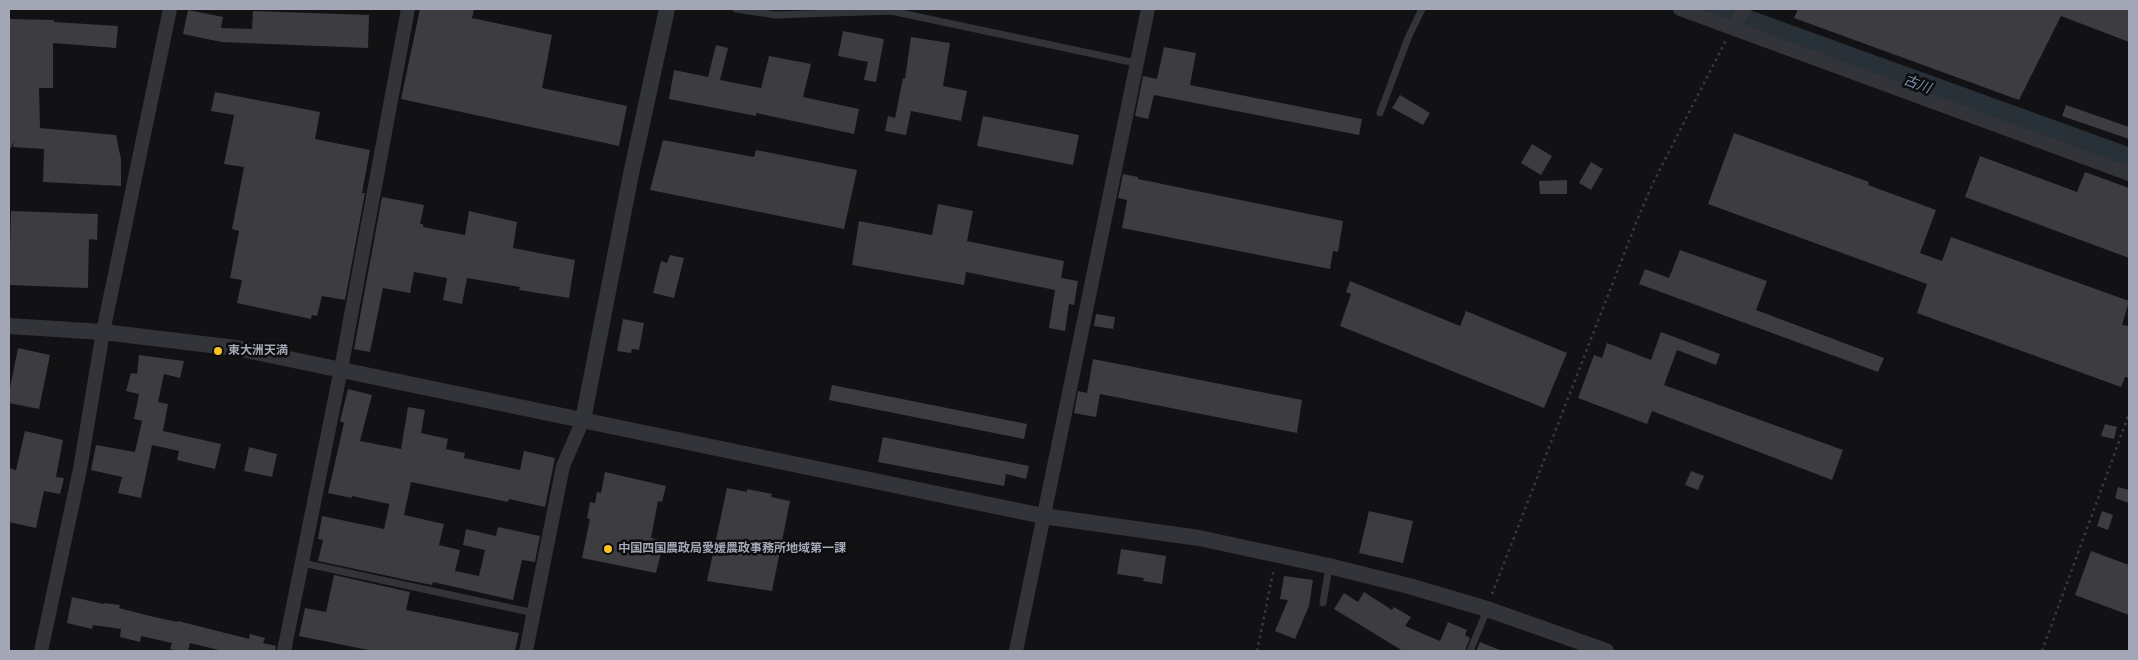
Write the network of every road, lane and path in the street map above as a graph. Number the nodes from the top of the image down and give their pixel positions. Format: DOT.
graph roads {
  1 [pos="170,9"];
  2 [pos="408,9"];
  3 [pos="667,9"];
  4 [pos="736,9"];
  5 [pos="1148,9"];
  6 [pos="1422,9"];
  7 [pos="1680,9"];
  8 [pos="1744,9"];
  9 [pos="1734,25"];
  10 [pos="1136,63"];
  11 [pos="1380,113"];
  12 [pos="2129,174"];
  13 [pos="9,326"];
  14 [pos="103,332"];
  15 [pos="341,369"];
  16 [pos="2129,414"];
  17 [pos="583,420"];
  18 [pos="1043,516"];
  19 [pos="1277,555"];
  20 [pos="302,563"];
  21 [pos="1329,566"];
  22 [pos="1323,603"];
  23 [pos="1487,609"];
  24 [pos="534,613"];
  25 [pos="41,651"];
  26 [pos="284,651"];
  27 [pos="526,651"];
  28 [pos="1016,651"];
  29 [pos="1257,651"];
  30 [pos="1470,651"];
  31 [pos="1606,651"];
  32 [pos="2042,651"];
  1 -- 14 [label="street"];
  2 -- 15 [label="street"];
  3 -- 17 [label="street"];
  4 -- 10 [label="lane"];
  5 -- 10 [label="street"];
  6 -- 11 [label="lane"];
  7 -- 9 [label="street"];
  8 -- 9 [label="street"];
  9 -- 12 [label="street"];
  9 -- 23 [label="path"];
  10 -- 18 [label="street"];
  13 -- 14 [label="street"];
  14 -- 15 [label="street"];
  14 -- 25 [label="street"];
  15 -- 17 [label="street"];
  15 -- 20 [label="street"];
  16 -- 32 [label="path"];
  17 -- 18 [label="street"];
  17 -- 24 [label="street"];
  18 -- 19 [label="street"];
  18 -- 28 [label="street"];
  19 -- 21 [label="street"];
  19 -- 29 [label="path"];
  20 -- 24 [label="lane"];
  20 -- 26 [label="street"];
  21 -- 22 [label="lane"];
  21 -- 23 [label="street"];
  23 -- 30 [label="lane"];
  23 -- 31 [label="street"];
  24 -- 27 [label="street"];
}
